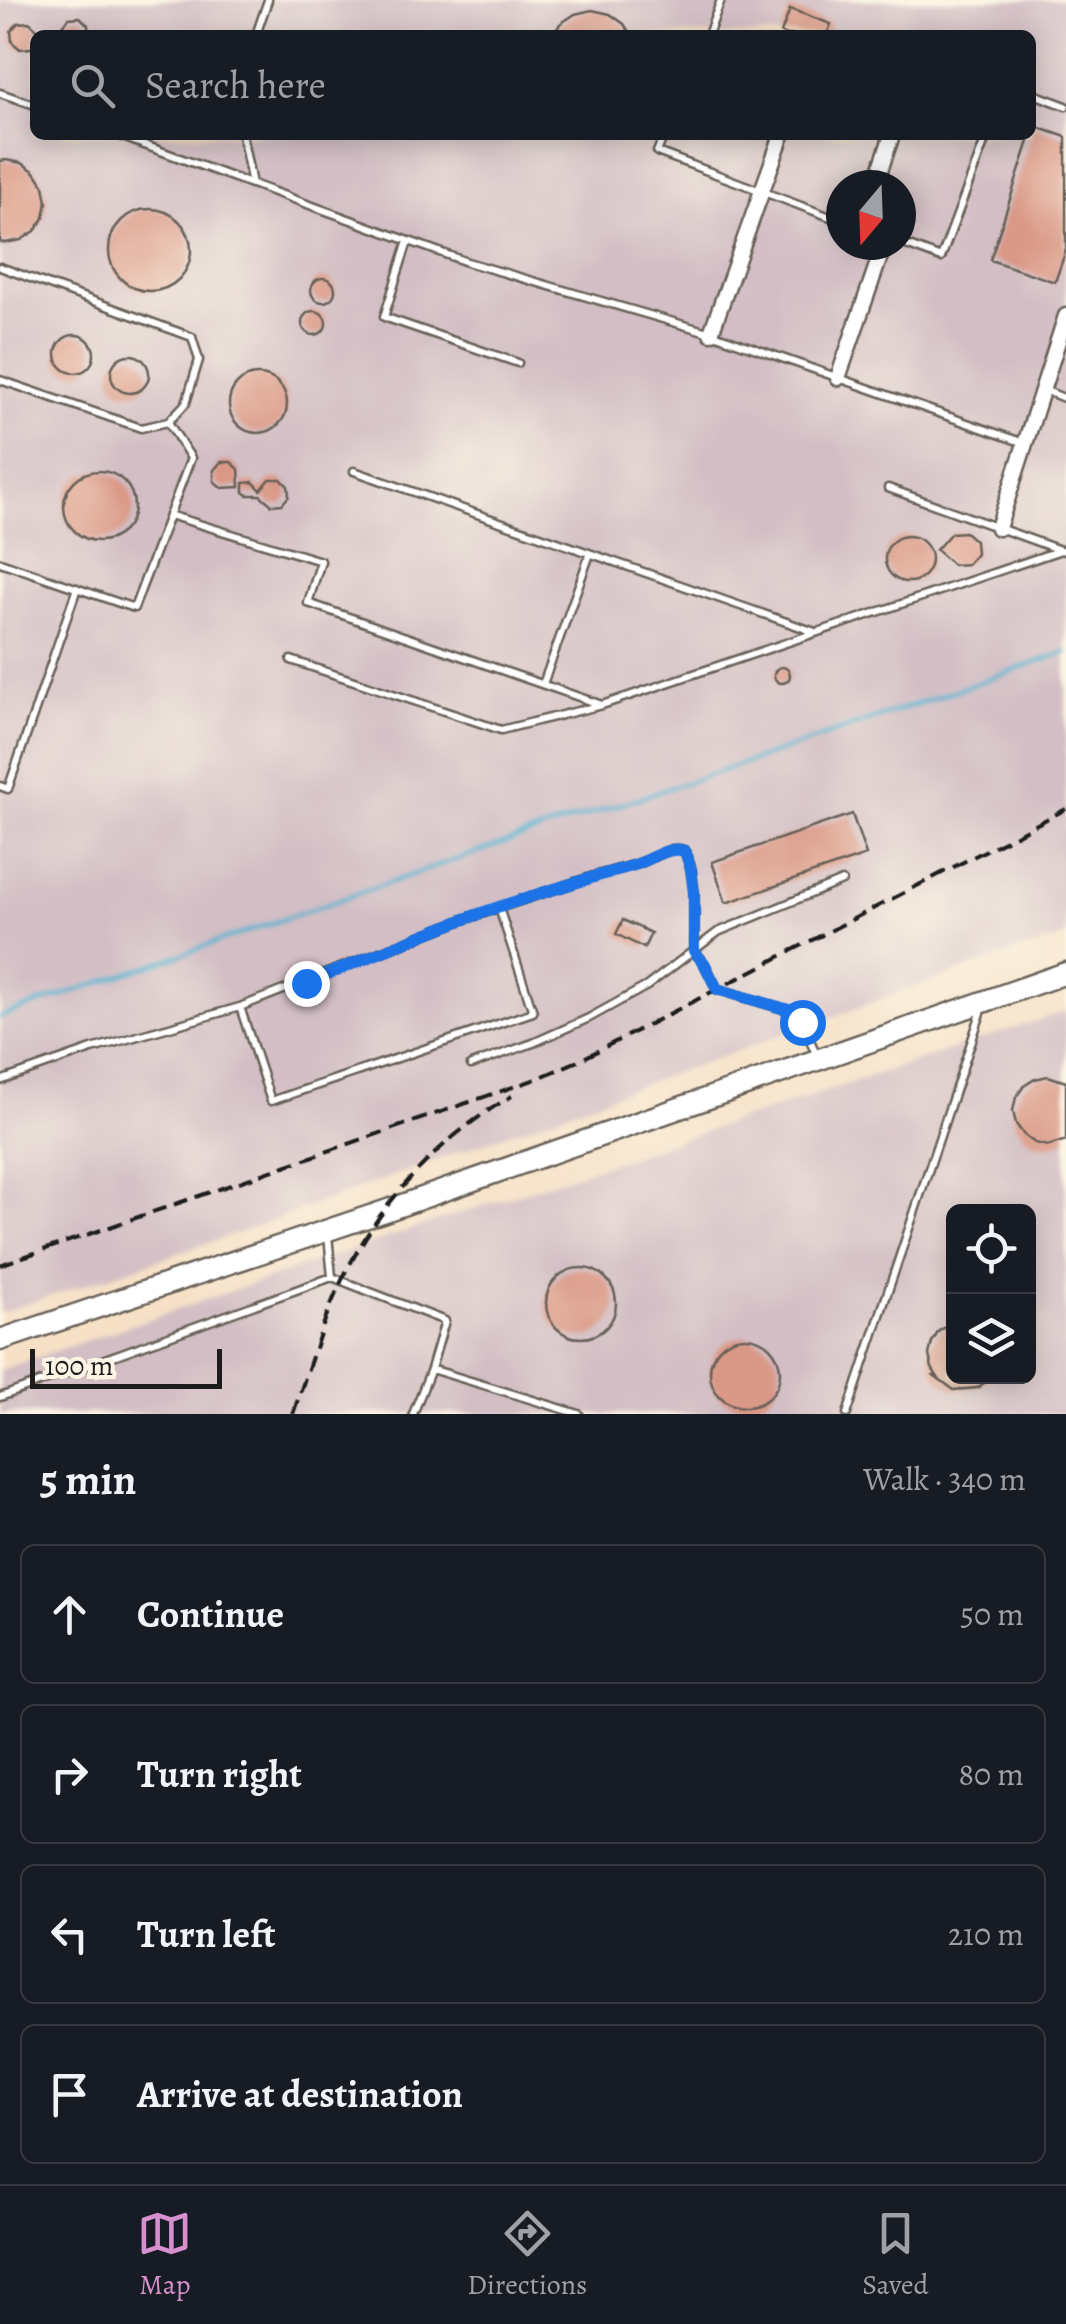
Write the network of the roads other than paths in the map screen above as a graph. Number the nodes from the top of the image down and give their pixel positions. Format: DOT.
graph roads {
  1 [pos="268,0"];
  2 [pos="720,0"];
  3 [pos="258,30"];
  4 [pos="711,30"];
  5 [pos="0,92"];
  6 [pos="1036,95"];
  7 [pos="30,103"];
  8 [pos="1066,106"];
  9 [pos="131,140"];
  10 [pos="243,140"];
  11 [pos="662,140"];
  12 [pos="780,140"];
  13 [pos="890,140"];
  14 [pos="985,140"];
  15 [pos="880,170"];
  16 [pos="252,184"];
  17 [pos="762,191"];
  18 [pos="826,215"];
  19 [pos="408,241"];
  20 [pos="916,249"];
  21 [pos="879,260"];
  22 [pos="0,267"];
  23 [pos="1066,316"];
  24 [pos="711,333"];
  25 [pos="518,364"];
  26 [pos="838,378"];
  27 [pos="0,380"];
  28 [pos="1042,390"];
  29 [pos="1066,399"];
  30 [pos="168,422"];
  31 [pos="1025,444"];
  32 [pos="354,471"];
  33 [pos="888,488"];
  34 [pos="170,515"];
  35 [pos="998,528"];
  36 [pos="1064,551"];
  37 [pos="590,554"];
  38 [pos="0,562"];
  39 [pos="77,588"];
  40 [pos="816,633"];
  41 [pos="291,660"];
  42 [pos="543,684"];
  43 [pos="602,704"];
  44 [pos="0,786"];
  45 [pos="842,882"];
  46 [pos="499,908"];
  47 [pos="694,951"];
  48 [pos="1066,973"];
  49 [pos="985,1001"];
  50 [pos="240,1007"];
  51 [pos="819,1059"];
  52 [pos="471,1064"];
  53 [pos="0,1081"];
  54 [pos="327,1228"];
  55 [pos="332,1277"];
  56 [pos="0,1340"];
  57 [pos="431,1369"];
  58 [pos="0,1396"];
  59 [pos="413,1414"];
  60 [pos="579,1414"];
  61 [pos="846,1414"];
  1 -- 3 [label="lane"];
  2 -- 4 [label="lane"];
  5 -- 7 [label="lane"];
  6 -- 8 [label="lane"];
  9 -- 16 [label="lane"];
  10 -- 16 [label="lane"];
  11 -- 17 [label="lane"];
  12 -- 17 [label="street"];
  13 -- 15 [label="street"];
  14 -- 20 [label="lane"];
  16 -- 19 [label="lane"];
  17 -- 18 [label="lane"];
  17 -- 24 [label="street"];
  19 -- 24 [label="lane"];
  19 -- 25 [label="lane"];
  21 -- 26 [label="street"];
  22 -- 30 [label="lane"];
  23 -- 28 [label="street"];
  24 -- 26 [label="lane"];
  26 -- 31 [label="lane"];
  27 -- 30 [label="lane"];
  28 -- 29 [label="lane"];
  28 -- 31 [label="street"];
  30 -- 34 [label="lane"];
  31 -- 35 [label="street"];
  32 -- 37 [label="lane"];
  33 -- 35 [label="lane"];
  34 -- 39 [label="lane"];
  34 -- 42 [label="lane"];
  35 -- 36 [label="lane"];
  36 -- 40 [label="lane"];
  37 -- 40 [label="lane"];
  37 -- 42 [label="lane"];
  38 -- 39 [label="lane"];
  39 -- 44 [label="lane"];
  40 -- 43 [label="lane"];
  41 -- 43 [label="lane"];
  42 -- 43 [label="lane"];
  45 -- 47 [label="lane"];
  46 -- 47 [label="lane"];
  46 -- 50 [label="lane"];
  46 -- 50 [label="lane"];
  47 -- 51 [label="lane"];
  47 -- 52 [label="lane"];
  48 -- 49 [label="main road"];
  49 -- 51 [label="main road"];
  49 -- 61 [label="lane"];
  50 -- 53 [label="lane"];
  51 -- 54 [label="main road"];
  54 -- 55 [label="lane"];
  54 -- 56 [label="main road"];
  55 -- 57 [label="lane"];
  55 -- 58 [label="lane"];
  57 -- 59 [label="lane"];
  57 -- 60 [label="lane"];
}
